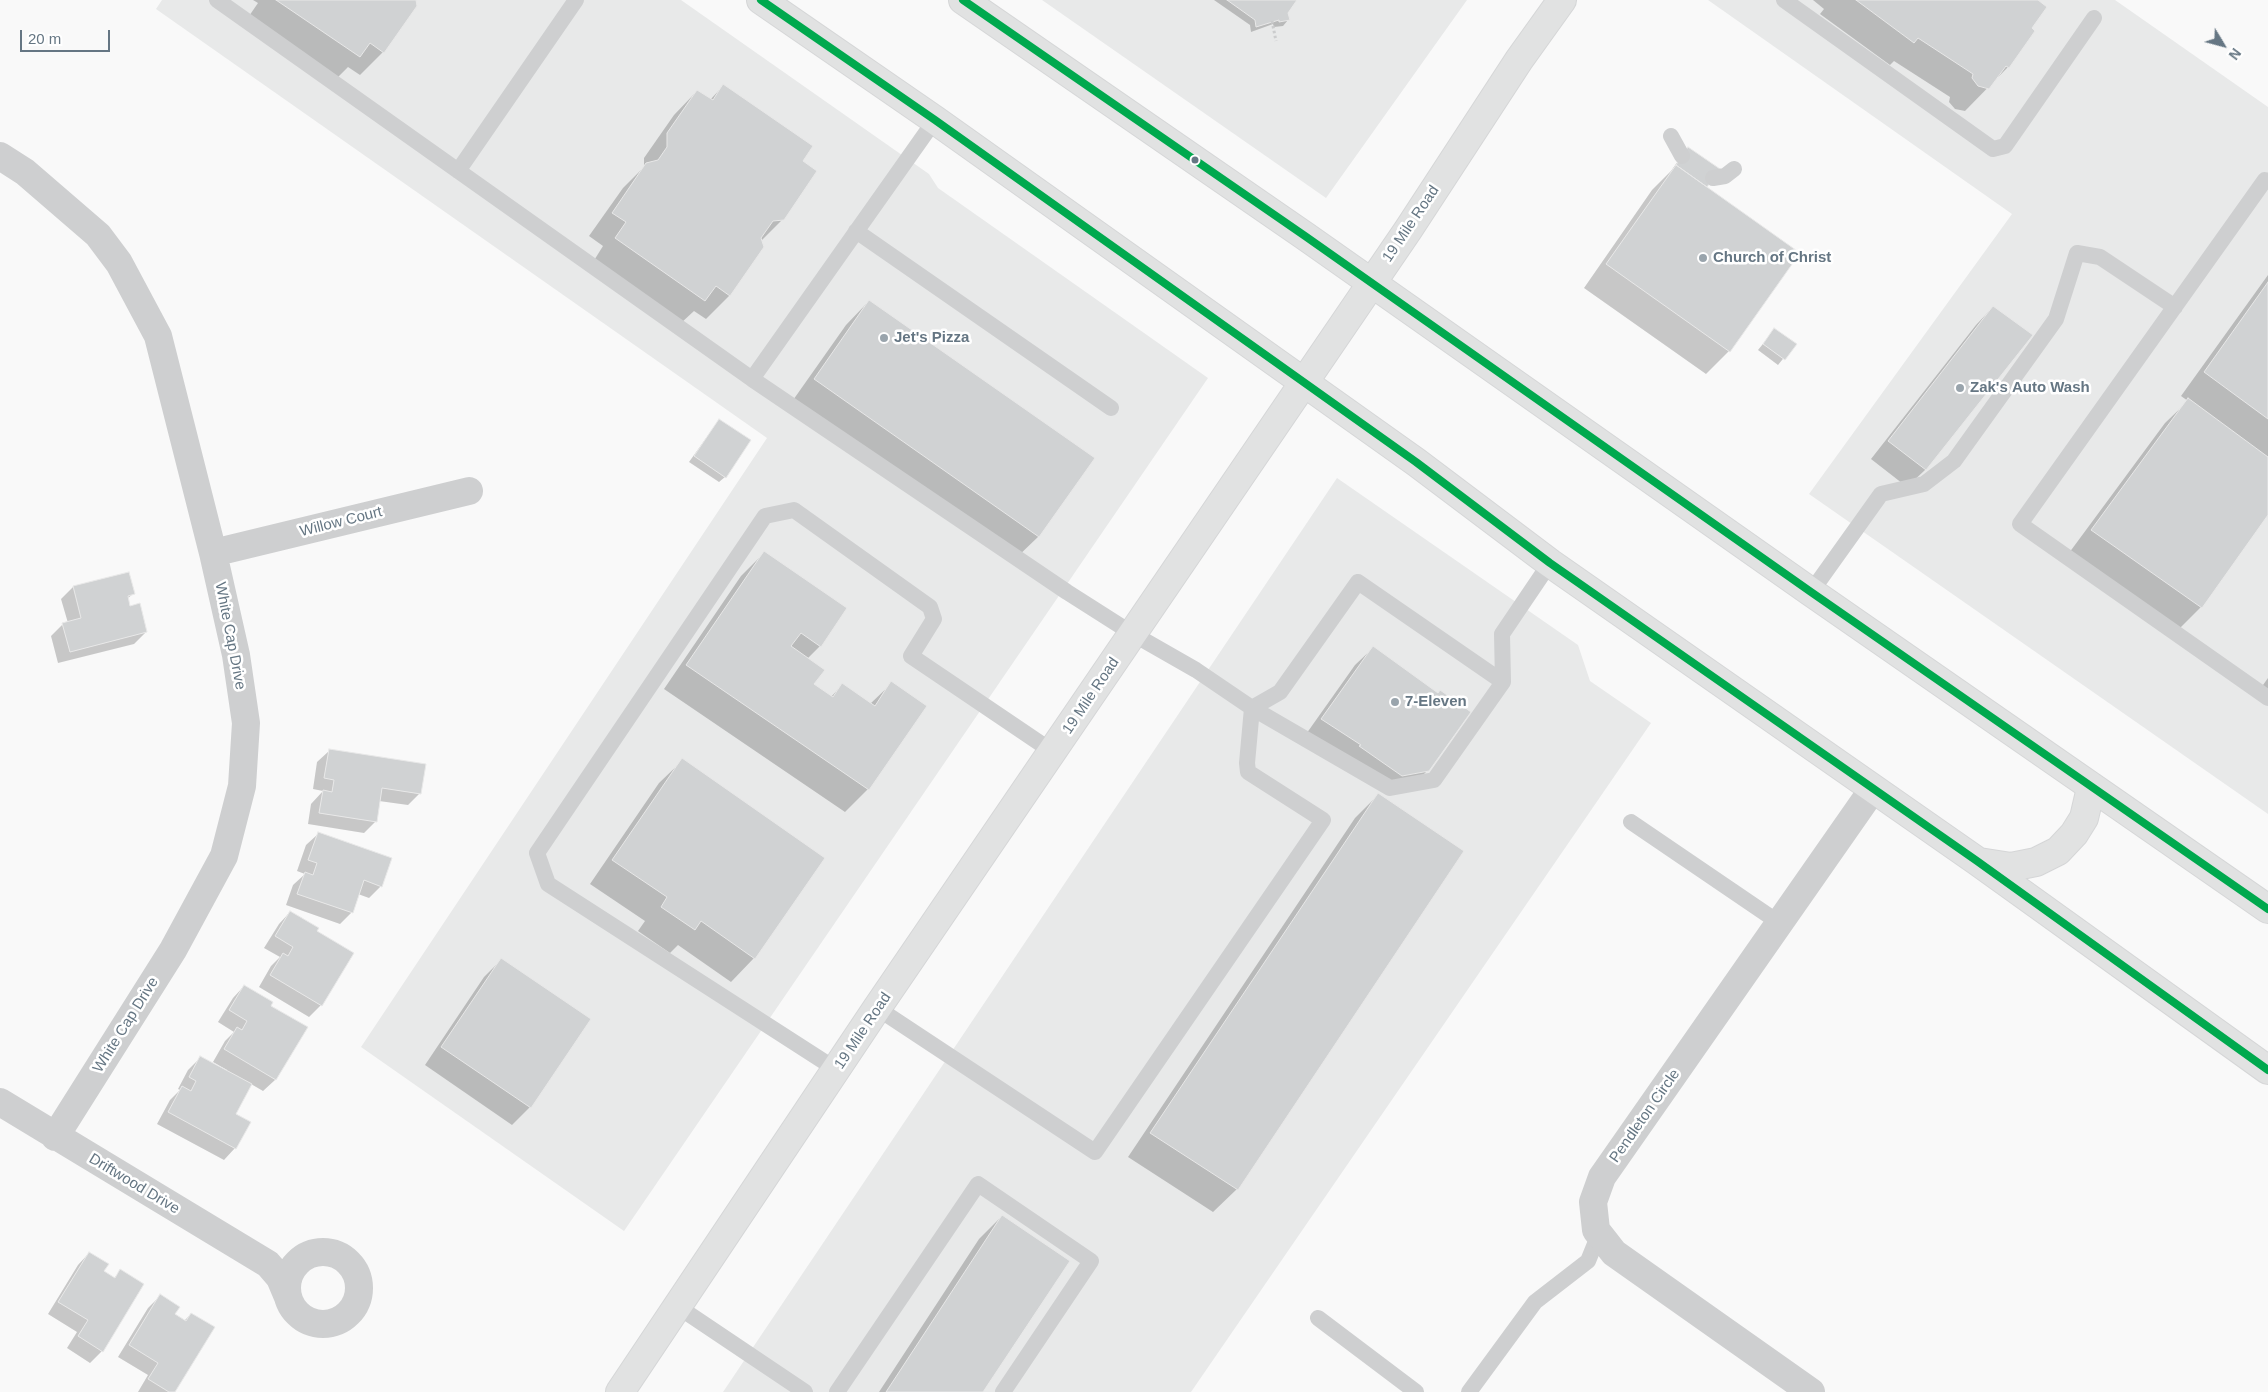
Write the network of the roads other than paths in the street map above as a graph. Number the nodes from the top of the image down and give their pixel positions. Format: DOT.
graph roads {
  1 [pos="217,0"];
  2 [pos="576,0"];
  3 [pos="761,0"];
  4 [pos="963,0"];
  5 [pos="1562,0"];
  6 [pos="1784,0"];
  7 [pos="2094,18"];
  8 [pos="935,120"];
  9 [pos="1671,136"];
  10 [pos="0,156"];
  11 [pos="1682,156"];
  12 [pos="1734,169"];
  13 [pos="458,171"];
  14 [pos="1713,178"];
  15 [pos="2268,182"];
  16 [pos="856,231"];
  17 [pos="1372,282"];
  18 [pos="2175,307"];
  19 [pos="752,379"];
  20 [pos="1303,382"];
  21 [pos="1111,408"];
  22 [pos="470,491"];
  23 [pos="213,553"];
  24 [pos="1550,563"];
  25 [pos="1811,592"];
  26 [pos="1133,634"];
  27 [pos="1503,682"];
  28 [pos="2268,698"];
  29 [pos="1252,708"];
  30 [pos="1052,752"];
  31 [pos="2091,788"];
  32 [pos="1873,789"];
  33 [pos="1631,822"];
  34 [pos="1977,861"];
  35 [pos="2268,909"];
  36 [pos="1778,922"];
  37 [pos="877,1008"];
  38 [pos="836,1070"];
  39 [pos="2268,1070"];
  40 [pos="0,1102"];
  41 [pos="56,1137"];
  42 [pos="1599,1234"];
  43 [pos="306,1256"];
  44 [pos="268,1264"];
  45 [pos="288,1297"];
  46 [pos="677,1306"];
  47 [pos="1318,1318"];
  48 [pos="620,1392"];
  49 [pos="805,1392"];
  50 [pos="837,1392"];
  51 [pos="1003,1392"];
  52 [pos="1416,1392"];
  53 [pos="1469,1392"];
  54 [pos="1811,1392"];
  1 -- 13 [label="lane"];
  2 -- 13 [label="lane"];
  3 -- 8 [label="main road"];
  4 -- 17 [label="main road"];
  5 -- 17 [label="main road, 19 Mile Road"];
  6 -- 7 [label="lane"];
  8 -- 16 [label="lane"];
  8 -- 20 [label="main road"];
  9 -- 11 [label="lane"];
  10 -- 23 [label="street, White Cap Drive"];
  12 -- 14 [label="lane"];
  13 -- 19 [label="lane"];
  15 -- 18 [label="lane"];
  16 -- 19 [label="lane"];
  16 -- 21 [label="lane"];
  17 -- 20 [label="main road, 19 Mile Road"];
  17 -- 25 [label="main road"];
  18 -- 25 [label="lane"];
  18 -- 28 [label="lane"];
  19 -- 26 [label="lane"];
  20 -- 24 [label="main road"];
  20 -- 26 [label="main road, 19 Mile Road"];
  22 -- 23 [label="street, Willow Court"];
  23 -- 41 [label="street, White Cap Drive"];
  24 -- 27 [label="lane"];
  24 -- 32 [label="main road"];
  25 -- 31 [label="main road"];
  26 -- 29 [label="lane"];
  26 -- 30 [label="main road, 19 Mile Road"];
  27 -- 29 [label="lane"];
  27 -- 29 [label="lane"];
  29 -- 37 [label="lane"];
  30 -- 37 [label="main road, 19 Mile Road"];
  30 -- 38 [label="lane"];
  31 -- 34 [label="main road"];
  31 -- 35 [label="main road"];
  32 -- 34 [label="main road"];
  32 -- 36 [label="street, Pendleton Circle"];
  33 -- 36 [label="lane"];
  34 -- 39 [label="main road"];
  36 -- 42 [label="street, Pendleton Circle"];
  37 -- 38 [label="main road, 19 Mile Road"];
  38 -- 46 [label="main road, 19 Mile Road"];
  40 -- 41 [label="street, Driftwood Drive"];
  41 -- 44 [label="street, Driftwood Drive"];
  42 -- 53 [label="lane"];
  42 -- 54 [label="street, Pendleton Circle"];
  43 -- 44 [label="street, Driftwood Drive"];
  43 -- 45 [label="street"];
  43 -- 45 [label="street, Driftwood Drive"];
  44 -- 45 [label="street, Driftwood Drive"];
  46 -- 48 [label="main road, 19 Mile Road"];
  46 -- 49 [label="lane"];
  47 -- 52 [label="lane"];
  50 -- 51 [label="lane"];
}
